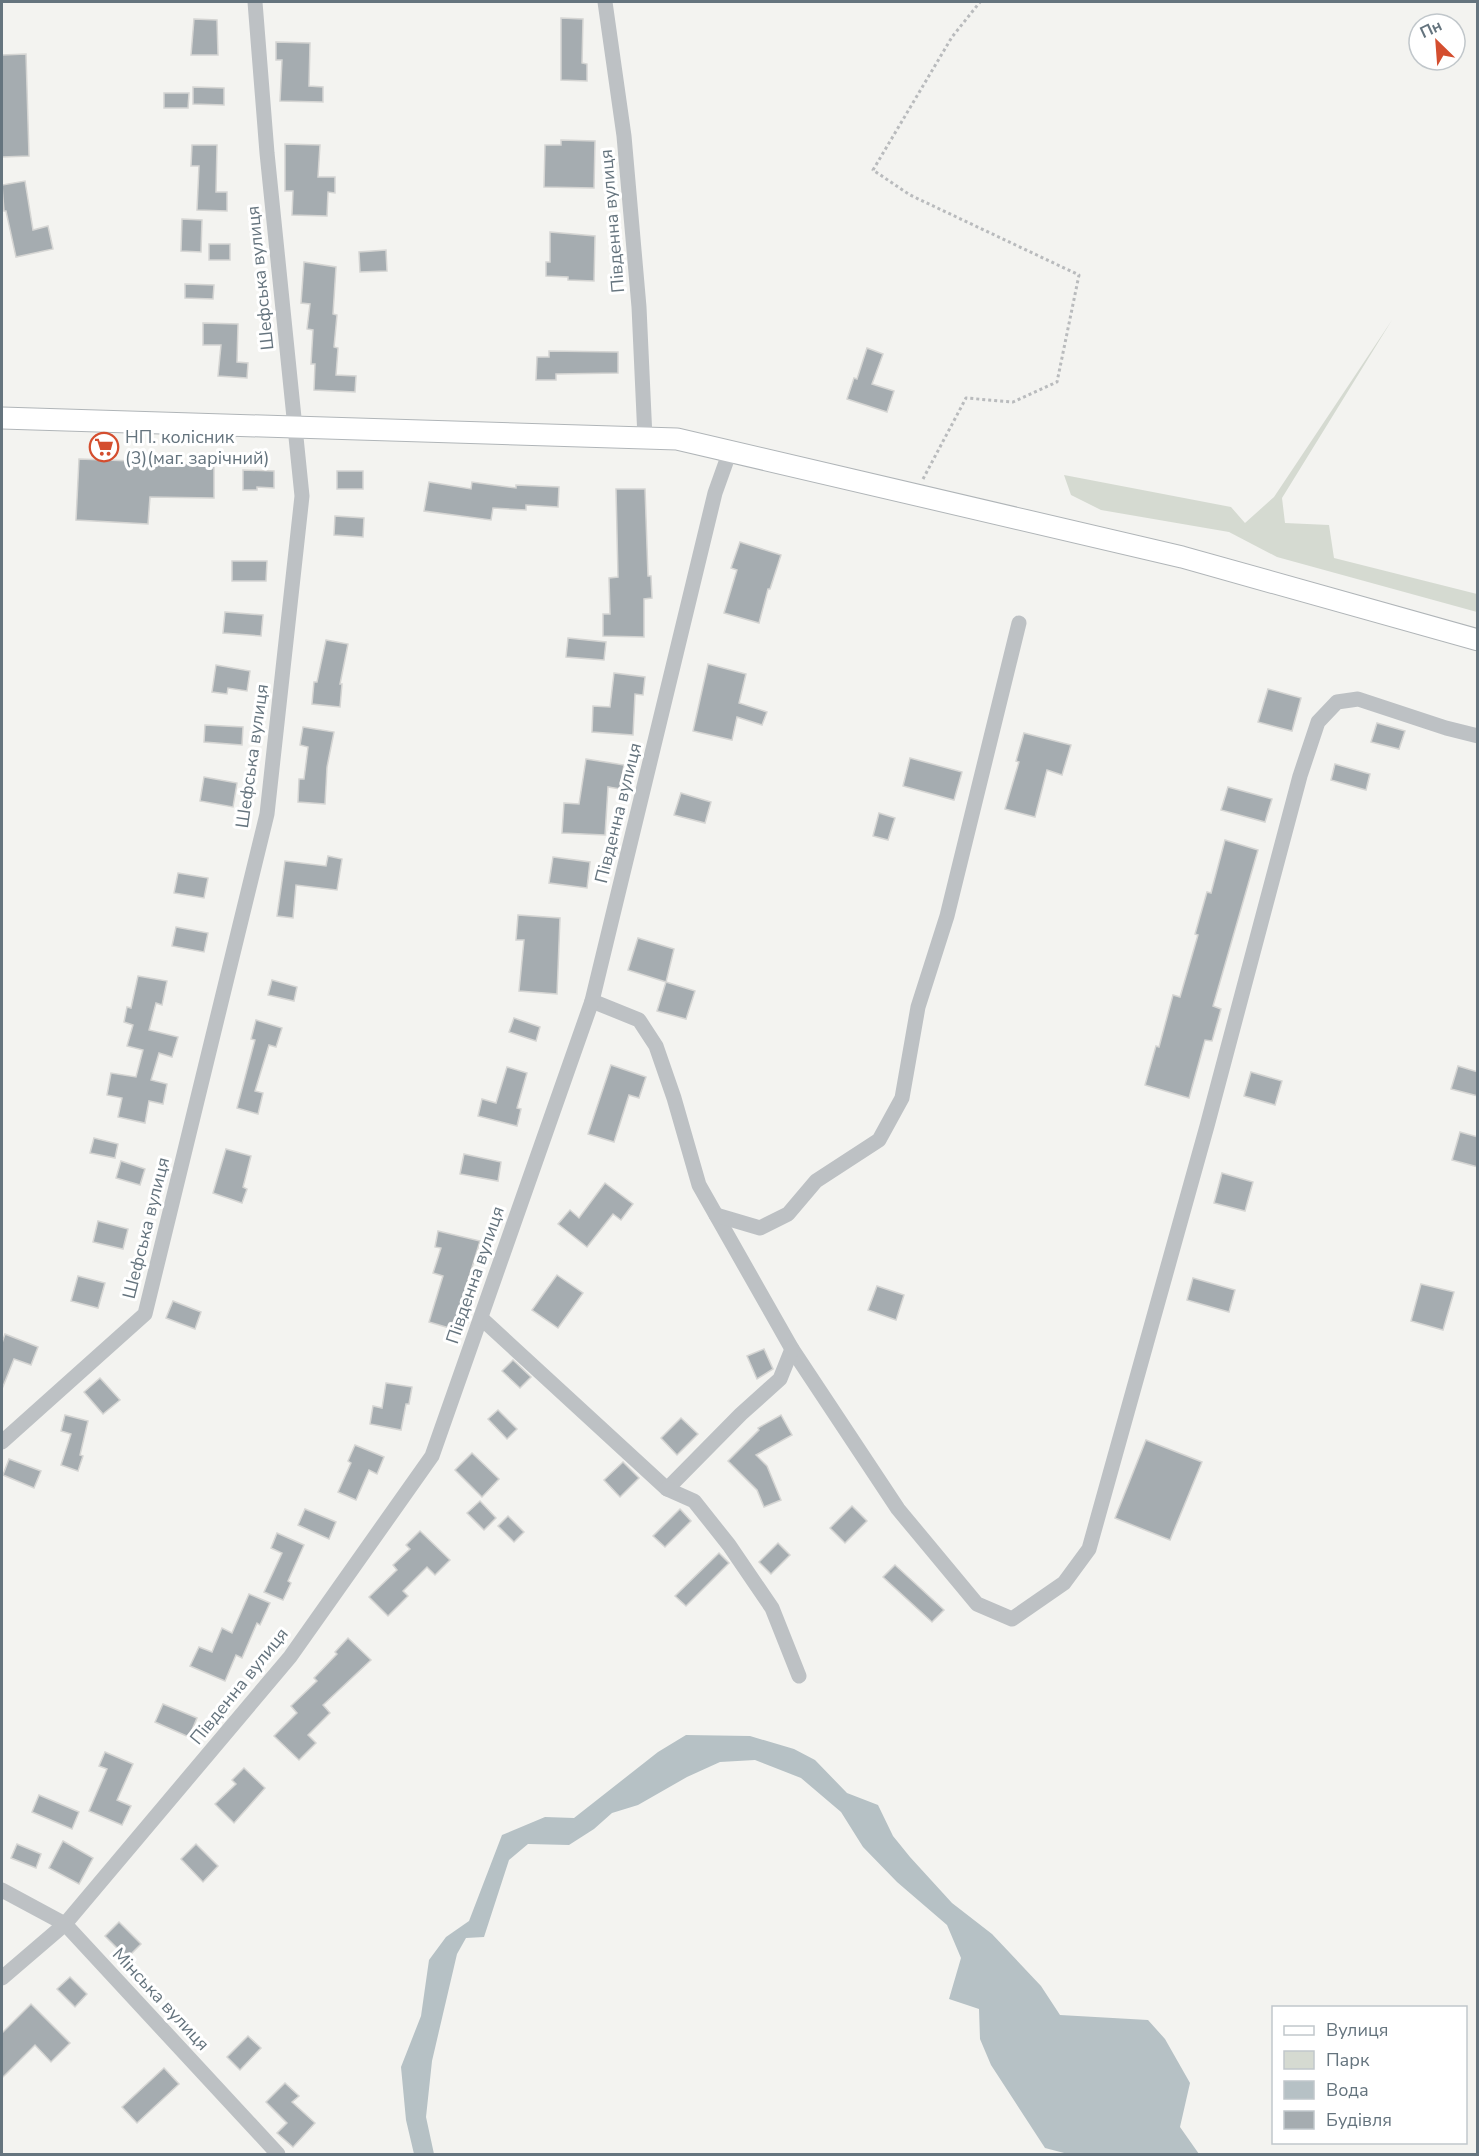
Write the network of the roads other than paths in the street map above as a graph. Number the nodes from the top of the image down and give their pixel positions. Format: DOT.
graph roads {
  1 [pos="255,2"];
  2 [pos="605,2"];
  3 [pos="2,418"];
  4 [pos="295,427"];
  5 [pos="645,438"];
  6 [pos="730,451"];
  7 [pos="1019,623"];
  8 [pos="1478,640"];
  9 [pos="1478,736"];
  10 [pos="592,1000"];
  11 [pos="716,1215"];
  12 [pos="481,1318"];
  13 [pos="792,1349"];
  14 [pos="2,1442"];
  15 [pos="667,1489"];
  16 [pos="799,1676"];
  17 [pos="2,1890"];
  18 [pos="65,1923"];
  19 [pos="2,1978"];
  20 [pos="278,2154"];
  1 -- 4 [label="street, Шефська вулиця"];
  2 -- 5 [label="street, Південна вулиця"];
  3 -- 4 [label="street"];
  4 -- 5 [label="street"];
  4 -- 14 [label="street, Шефська вулиця"];
  5 -- 6 [label="street"];
  6 -- 8 [label="street"];
  6 -- 10 [label="street, Південна вулиця"];
  7 -- 11 [label="street"];
  9 -- 13 [label="street"];
  10 -- 11 [label="street"];
  10 -- 12 [label="street, Південна вулиця"];
  11 -- 13 [label="street"];
  12 -- 15 [label="street"];
  12 -- 18 [label="street, Південна вулиця"];
  13 -- 15 [label="street"];
  15 -- 16 [label="street"];
  17 -- 18 [label="street, Мінська вулиця"];
  18 -- 19 [label="street, Південна вулиця"];
  18 -- 20 [label="street, Мінська вулиця"];
}
